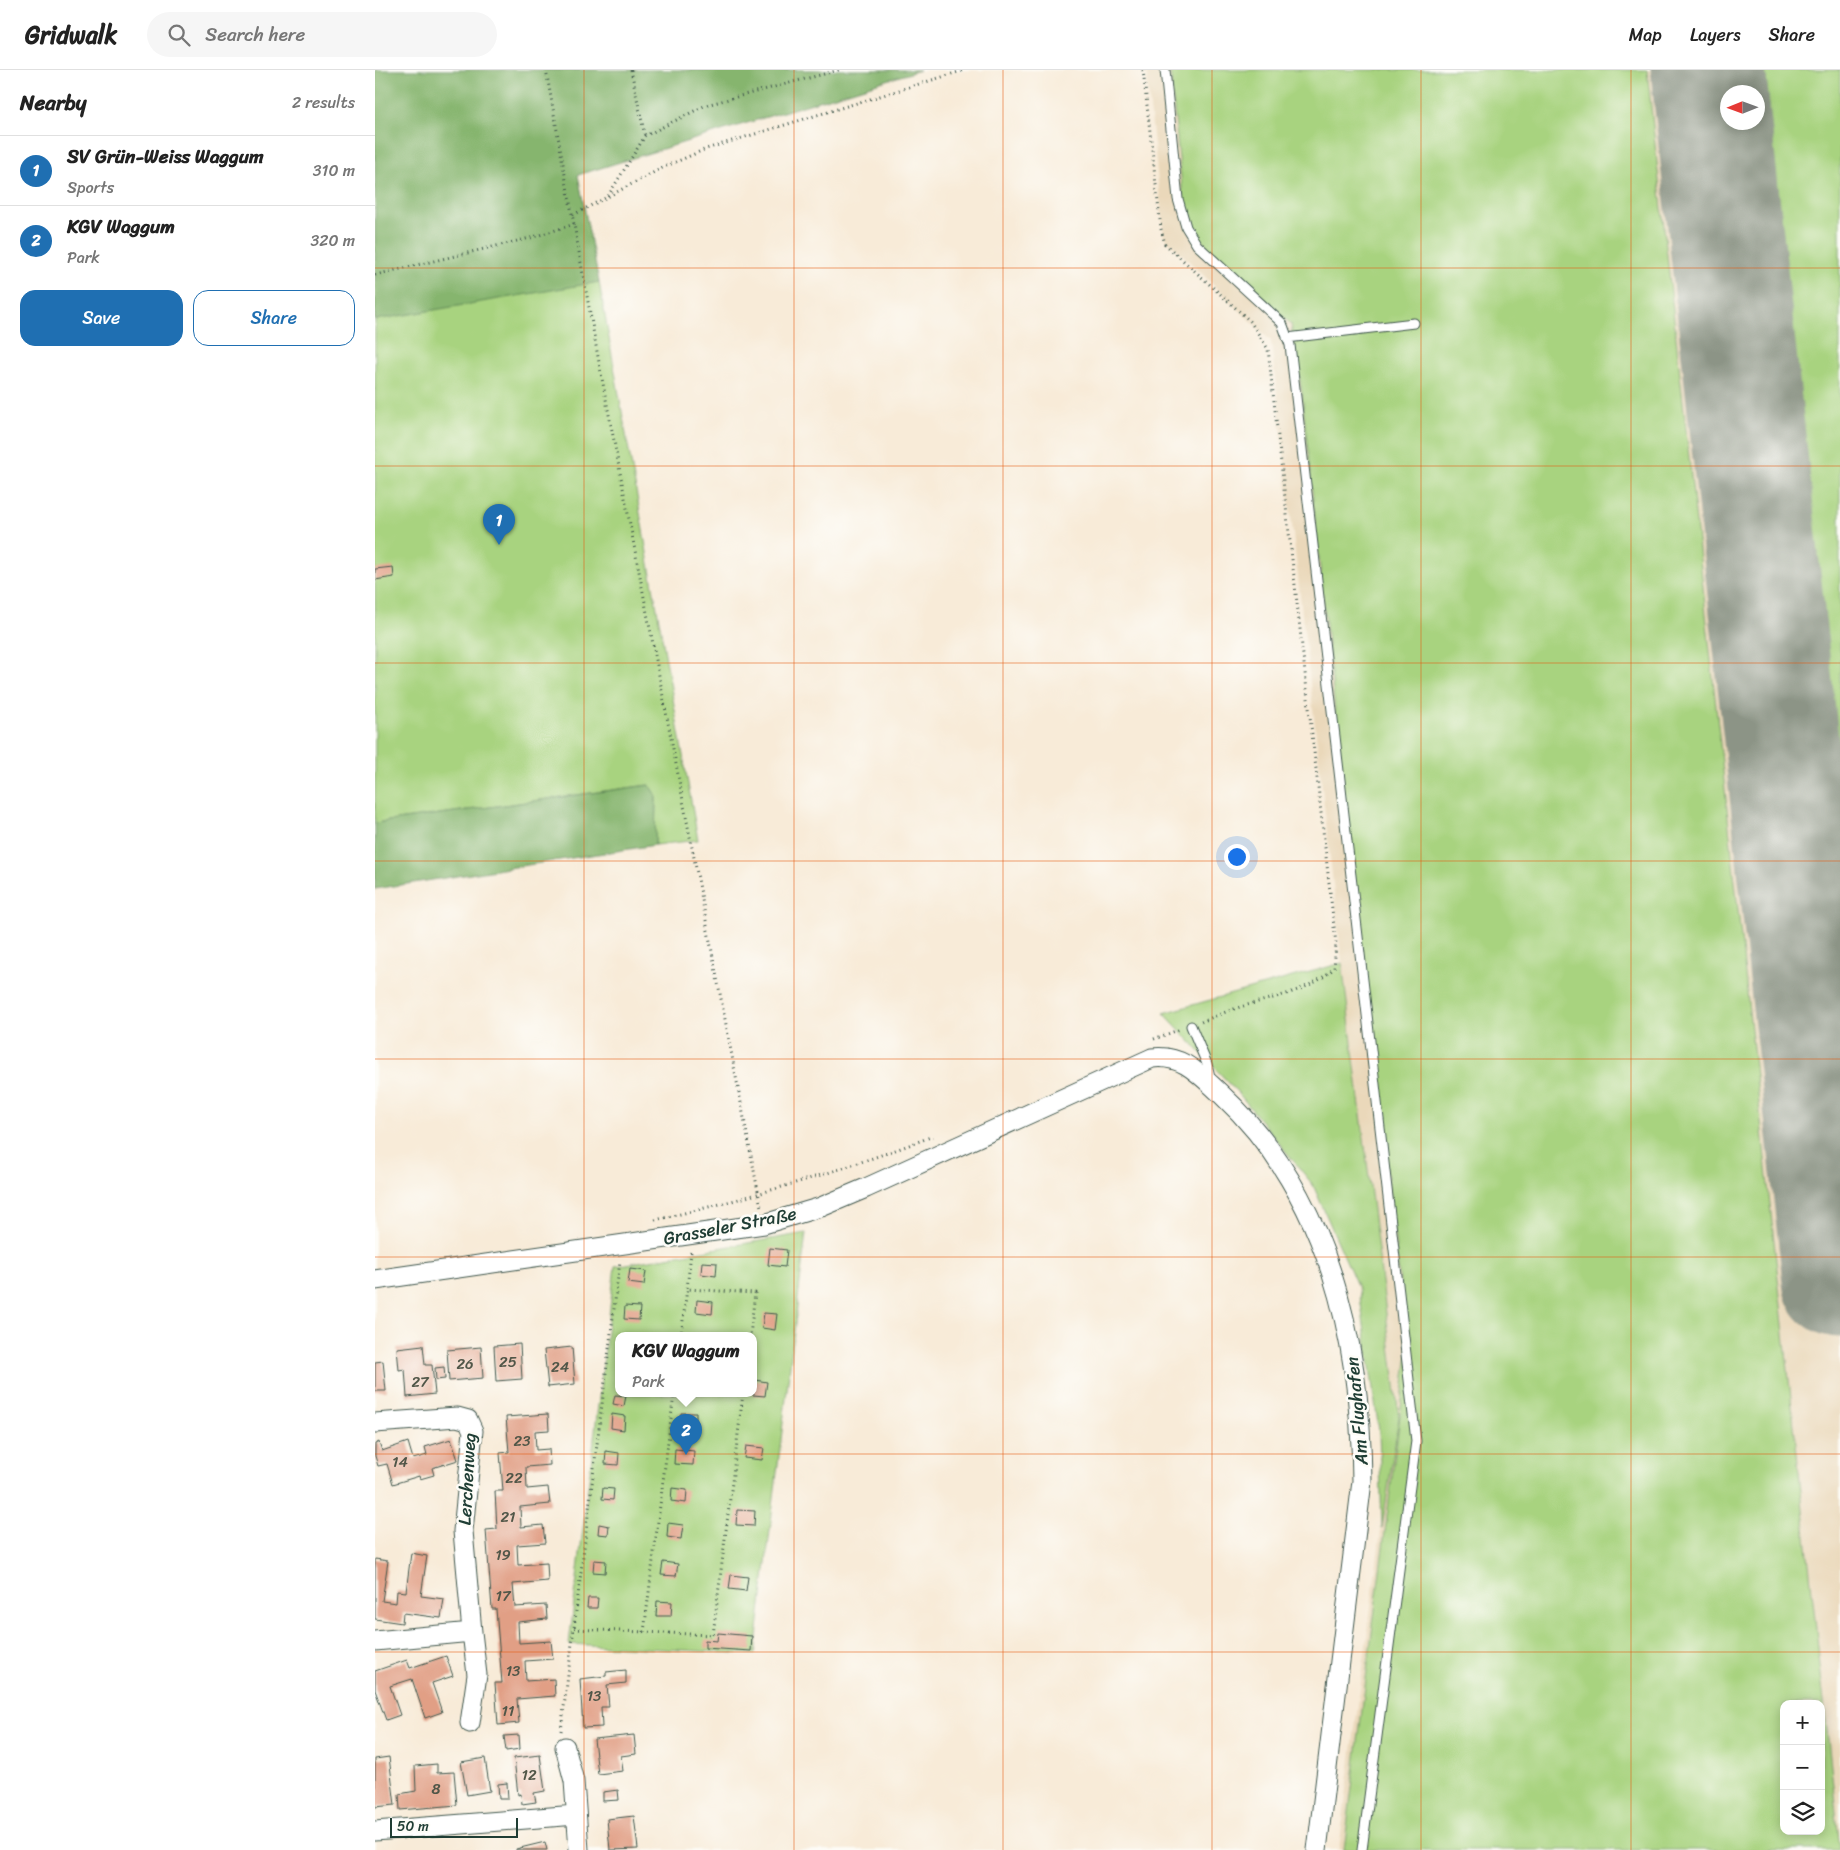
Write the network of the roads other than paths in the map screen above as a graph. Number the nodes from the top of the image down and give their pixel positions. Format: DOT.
graph roads {
  1 [pos="1165,70"];
  2 [pos="1414,323"];
  3 [pos="1287,338"];
  4 [pos="1191,1026"];
  5 [pos="1175,1058"];
  6 [pos="1213,1086"];
  7 [pos="375,1280"];
  8 [pos="375,1423"];
  9 [pos="472,1632"];
  10 [pos="375,1641"];
  11 [pos="470,1724"];
  12 [pos="565,1747"];
  13 [pos="575,1815"];
  14 [pos="375,1831"];
  15 [pos="579,1850"];
  16 [pos="1317,1850"];
  17 [pos="1362,1850"];
  1 -- 3 [label="lane"];
  2 -- 3 [label="lane"];
  3 -- 17 [label="lane"];
  4 -- 6 [label="lane"];
  5 -- 6 [label="street, Am Flughafen"];
  5 -- 7 [label="street, Grasseler Straße"];
  6 -- 16 [label="street, Am Flughafen"];
  8 -- 9 [label="street, Lerchenweg"];
  9 -- 10 [label="street"];
  9 -- 11 [label="street, Lerchenweg"];
  12 -- 13 [label="street"];
  13 -- 14 [label="street"];
  13 -- 15 [label="street"];
}
